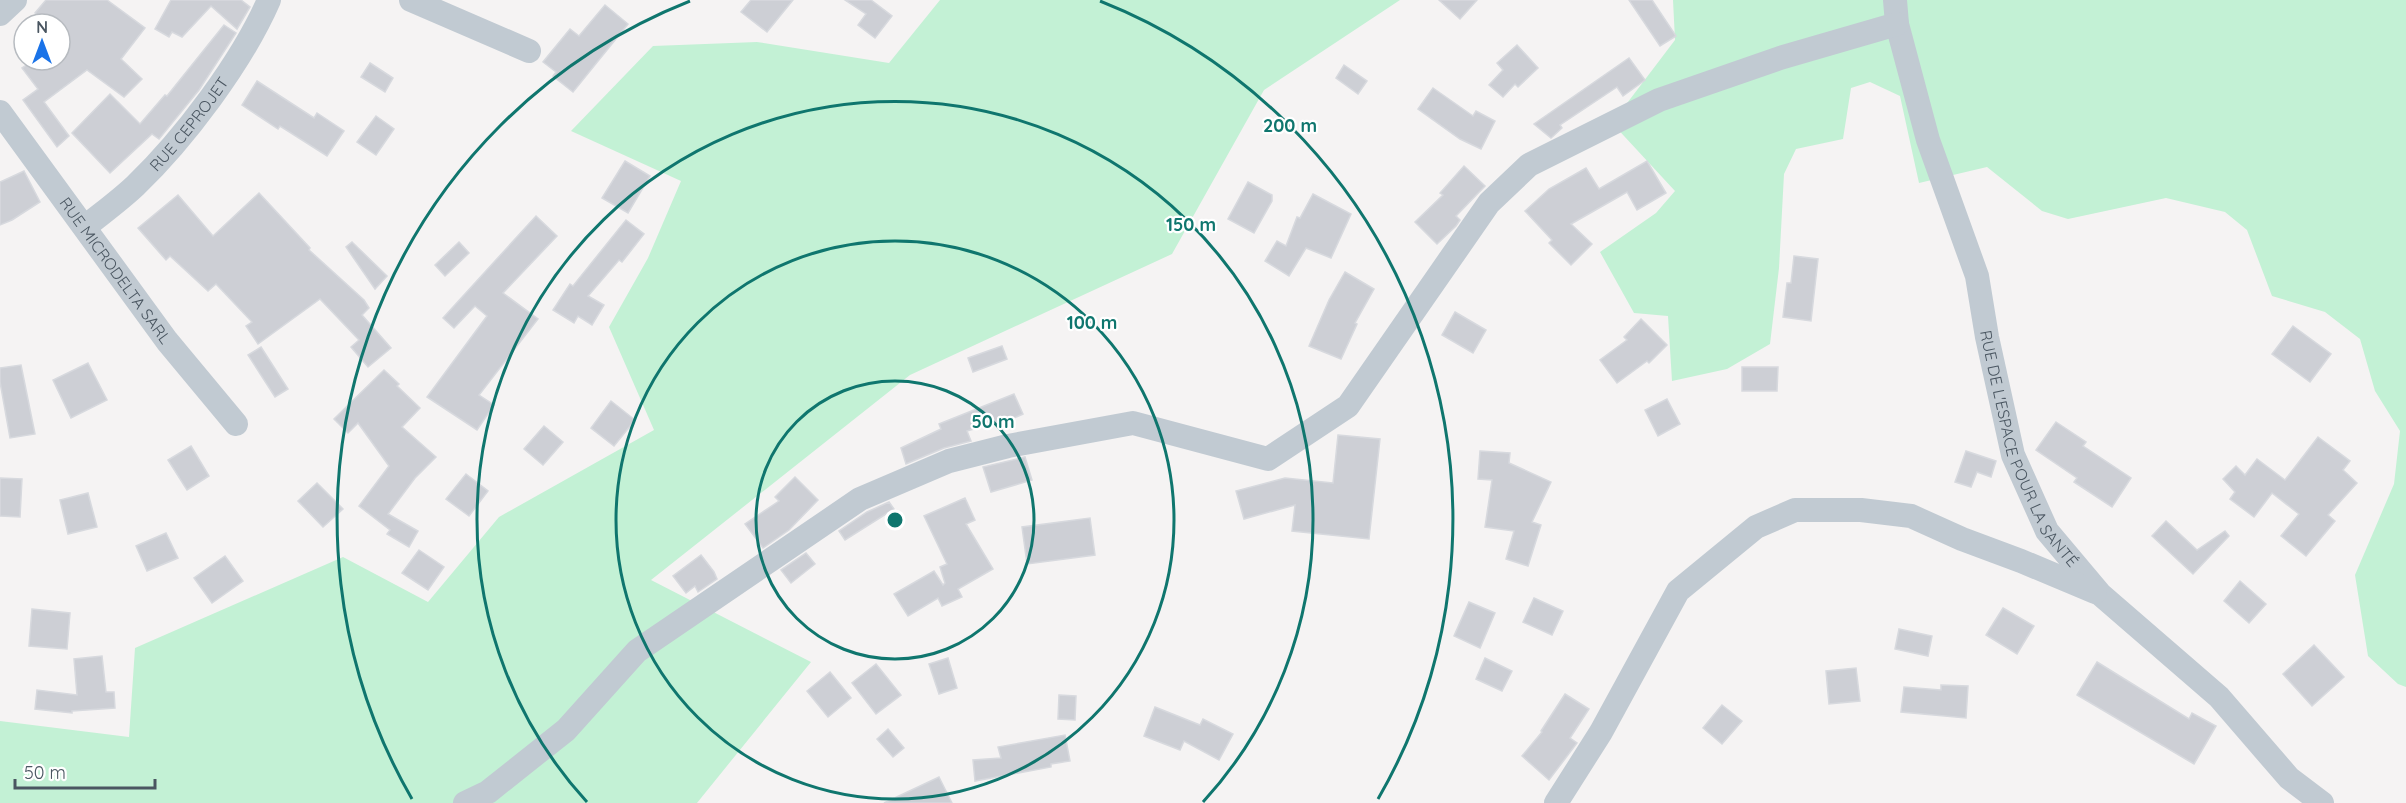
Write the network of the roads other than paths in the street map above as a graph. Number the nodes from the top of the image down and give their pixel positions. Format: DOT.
graph roads {
  1 [pos="15,0"];
  2 [pos="269,0"];
  3 [pos="411,0"];
  4 [pos="1895,0"];
  5 [pos="0,14"];
  6 [pos="1897,24"];
  7 [pos="530,51"];
  8 [pos="0,112"];
  9 [pos="85,227"];
  10 [pos="236,424"];
  11 [pos="2100,594"];
  12 [pos="465,803"];
  13 [pos="1556,803"];
  14 [pos="2322,803"];
  1 -- 5 [label="street"];
  2 -- 9 [label="street, RUE CEPROJET"];
  3 -- 7 [label="street"];
  4 -- 6 [label="street, RUE DE L'ESPACE POUR LA SANTÉ"];
  6 -- 11 [label="street, RUE DE L'ESPACE POUR LA SANTÉ"];
  6 -- 12 [label="street"];
  8 -- 9 [label="street, RUE MICRODELTA SARL"];
  9 -- 10 [label="street, RUE MICRODELTA SARL"];
  11 -- 13 [label="street"];
  11 -- 14 [label="street, RUE DE L'ESPACE POUR LA SANTÉ"];
}
